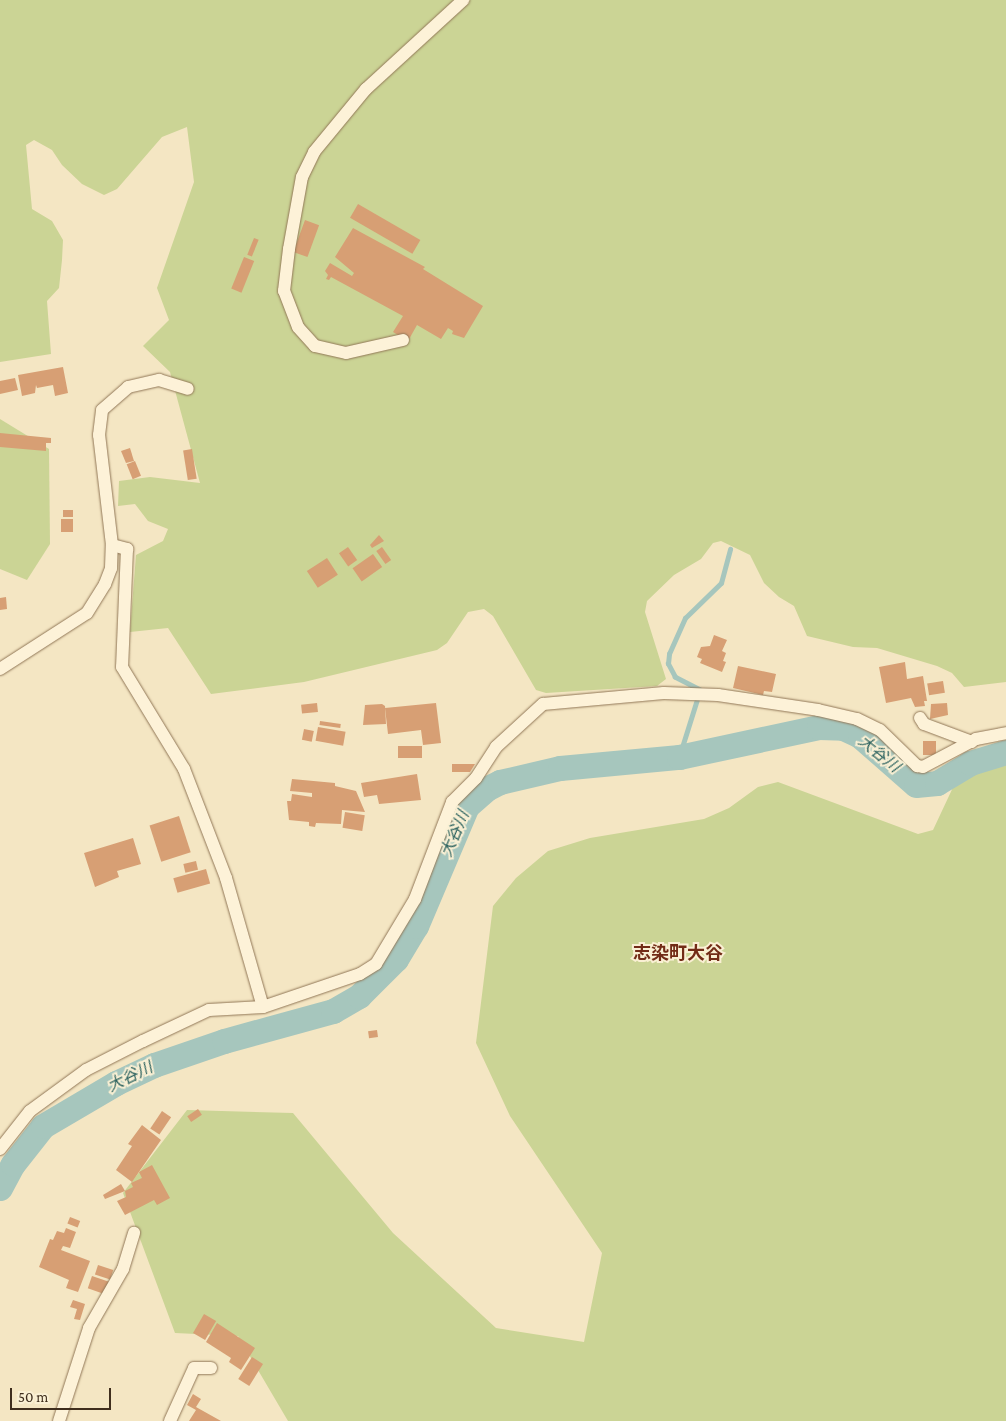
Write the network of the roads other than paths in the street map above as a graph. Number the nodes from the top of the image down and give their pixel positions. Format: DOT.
graph roads {
  1 [pos="463,0"];
  2 [pos="403,340"];
  3 [pos="188,389"];
  4 [pos="112,545"];
  5 [pos="0,669"];
  6 [pos="920,718"];
  7 [pos="1006,733"];
  8 [pos="972,742"];
  9 [pos="263,1007"];
  10 [pos="0,1149"];
  11 [pos="134,1233"];
  12 [pos="211,1368"];
  13 [pos="59,1421"];
  14 [pos="170,1421"];
  1 -- 2 [label="street"];
  3 -- 4 [label="street"];
  4 -- 5 [label="street"];
  4 -- 9 [label="street"];
  6 -- 8 [label="street"];
  7 -- 8 [label="street"];
  8 -- 9 [label="street"];
  9 -- 10 [label="street"];
  11 -- 13 [label="street"];
  12 -- 14 [label="street"];
}
